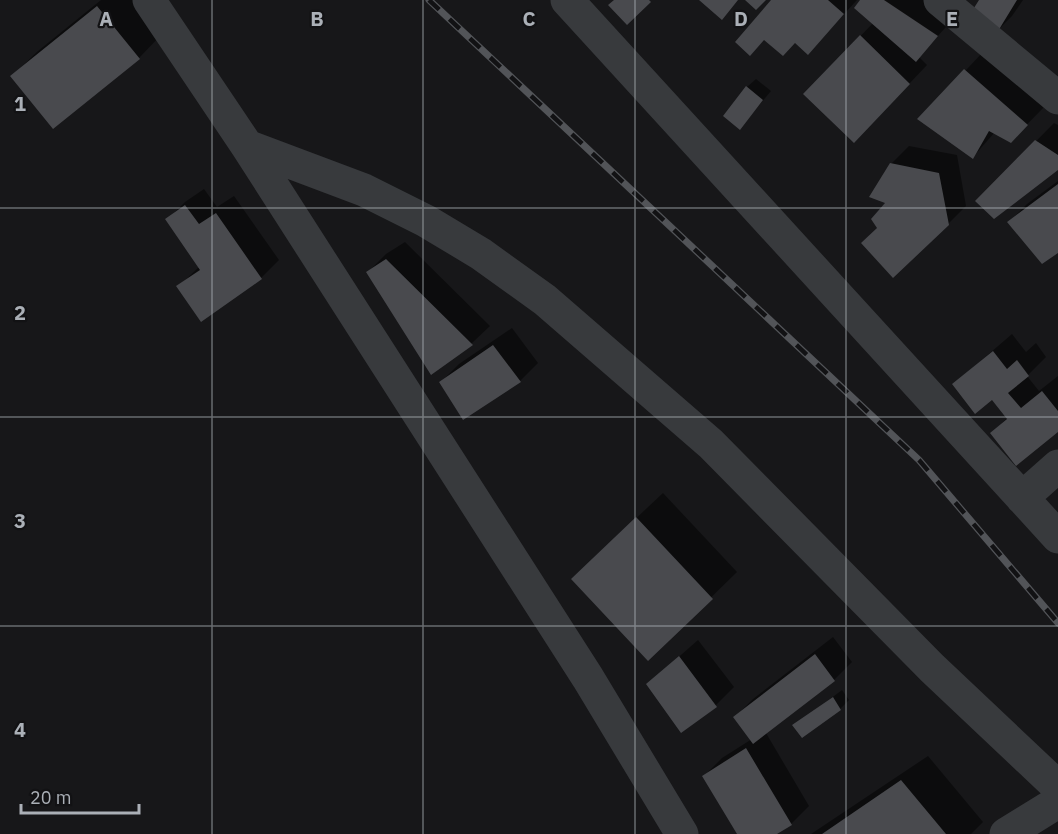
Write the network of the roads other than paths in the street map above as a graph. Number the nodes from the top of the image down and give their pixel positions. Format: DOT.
graph roads {
  1 [pos="149,0"];
  2 [pos="567,0"];
  3 [pos="940,0"];
  4 [pos="1058,98"];
  5 [pos="247,147"];
  6 [pos="1058,466"];
  7 [pos="1022,498"];
  8 [pos="1058,537"];
  9 [pos="1058,787"];
  10 [pos="1058,802"];
  11 [pos="682,834"];
  12 [pos="1006,834"];
  1 -- 5 [label="street"];
  2 -- 7 [label="street"];
  3 -- 4 [label="street"];
  5 -- 9 [label="street"];
  5 -- 11 [label="street"];
  6 -- 7 [label="street"];
  7 -- 8 [label="street"];
  10 -- 12 [label="street"];
}
